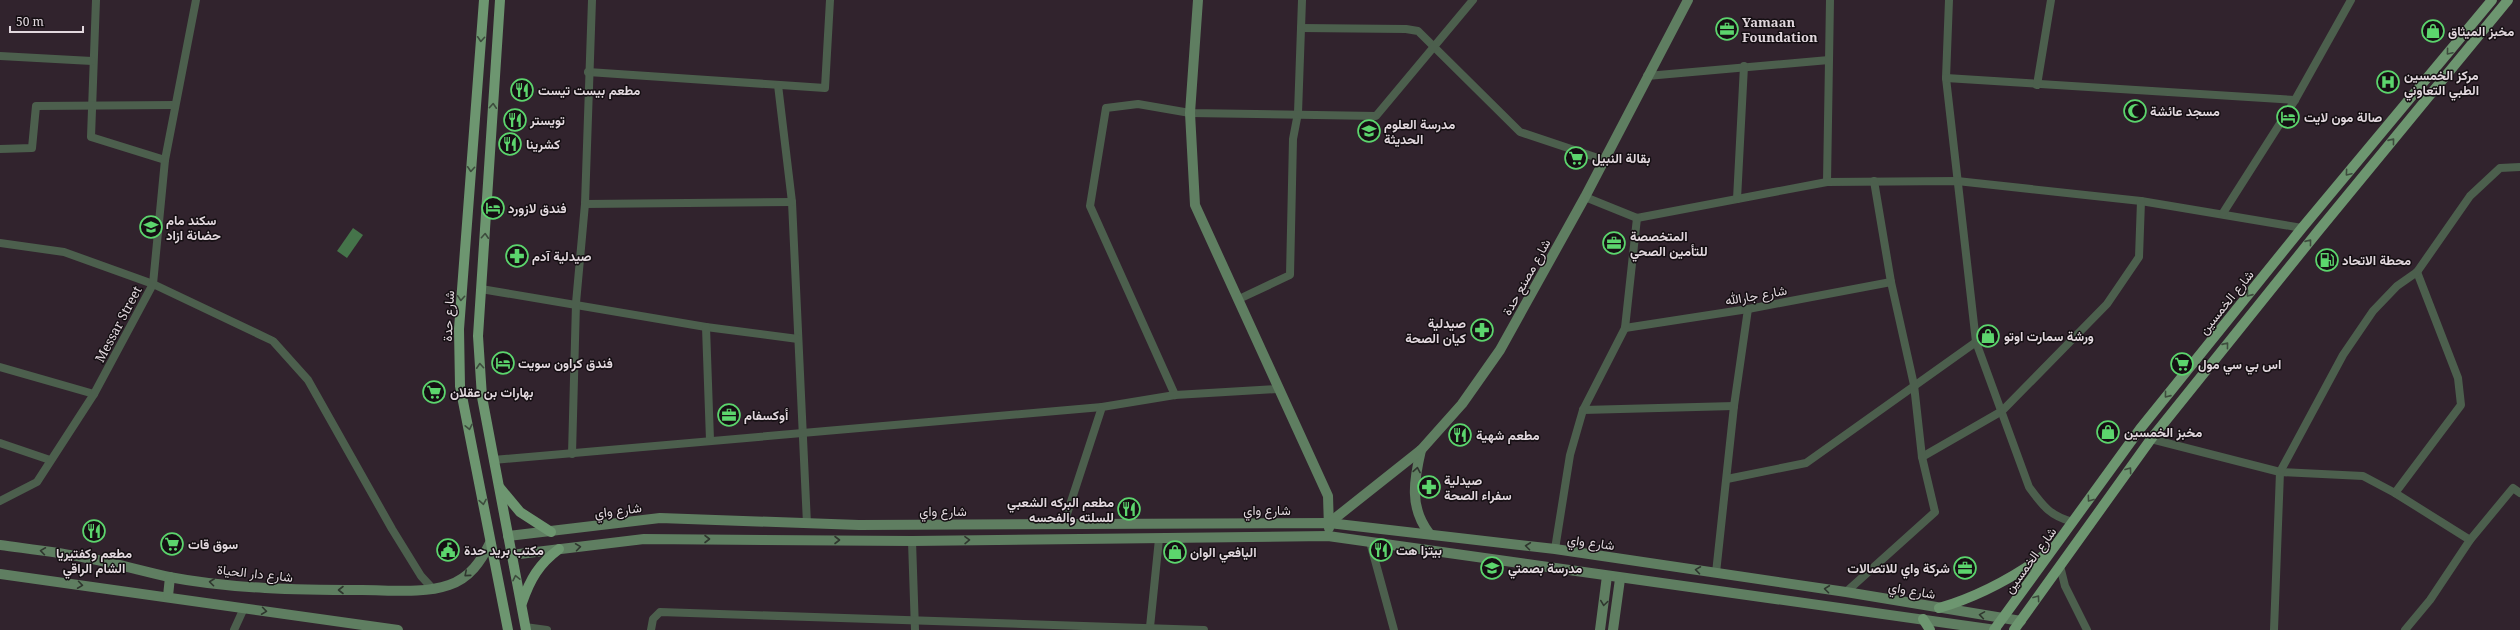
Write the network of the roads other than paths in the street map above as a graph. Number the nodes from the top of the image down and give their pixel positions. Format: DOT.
graph roads {
  1 [pos="96,0"];
  2 [pos="196,0"];
  3 [pos="484,0"];
  4 [pos="500,0"];
  5 [pos="592,0"];
  6 [pos="830,0"];
  7 [pos="1198,0"];
  8 [pos="1302,0"];
  9 [pos="1473,0"];
  10 [pos="1688,0"];
  11 [pos="1830,0"];
  12 [pos="1949,0"];
  13 [pos="2051,0"];
  14 [pos="2351,0"];
  15 [pos="2492,0"];
  16 [pos="2508,0"];
  17 [pos="1301,28"];
  18 [pos="1434,47"];
  19 [pos="0,56"];
  20 [pos="1829,60"];
  21 [pos="92,61"];
  22 [pos="1744,66"];
  23 [pos="588,72"];
  24 [pos="1647,76"];
  25 [pos="1946,78"];
  26 [pos="778,85"];
  27 [pos="2038,85"];
  28 [pos="2295,100"];
  29 [pos="175,105"];
  30 [pos="92,106"];
  31 [pos="1190,113"];
  32 [pos="1298,114"];
  33 [pos="0,149"];
  34 [pos="165,160"];
  35 [pos="1604,160"];
  36 [pos="2520,167"];
  37 [pos="1874,181"];
  38 [pos="1957,181"];
  39 [pos="1827,182"];
  40 [pos="1585,197"];
  41 [pos="1737,198"];
  42 [pos="2141,201"];
  43 [pos="792,202"];
  44 [pos="585,204"];
  45 [pos="2223,214"];
  46 [pos="1637,218"];
  47 [pos="2302,228"];
  48 [pos="0,243"];
  49 [pos="2274,263"];
  50 [pos="2285,272"];
  51 [pos="2417,272"];
  52 [pos="1891,282"];
  53 [pos="153,284"];
  54 [pos="481,289"];
  55 [pos="1239,299"];
  56 [pos="576,303"];
  57 [pos="1748,309"];
  58 [pos="706,327"];
  59 [pos="1625,328"];
  60 [pos="798,339"];
  61 [pos="1976,342"];
  62 [pos="0,367"];
  63 [pos="1914,385"];
  64 [pos="1278,388"];
  65 [pos="94,394"];
  66 [pos="1175,395"];
  67 [pos="1734,406"];
  68 [pos="1102,407"];
  69 [pos="1583,410"];
  70 [pos="2002,411"];
  71 [pos="803,433"];
  72 [pos="710,440"];
  73 [pos="2151,440"];
  74 [pos="0,443"];
  75 [pos="1421,450"];
  76 [pos="572,454"];
  77 [pos="1922,457"];
  78 [pos="50,460"];
  79 [pos="493,460"];
  80 [pos="476,463"];
  81 [pos="2280,472"];
  82 [pos="1727,479"];
  83 [pos="498,485"];
  84 [pos="2396,493"];
  85 [pos="2520,493"];
  86 [pos="0,501"];
  87 [pos="2073,522"];
  88 [pos="1064,523"];
  89 [pos="1329,523"];
  90 [pos="807,524"];
  91 [pos="859,525"];
  92 [pos="551,532"];
  93 [pos="1429,533"];
  94 [pos="508,536"];
  95 [pos="1328,536"];
  96 [pos="1159,539"];
  97 [pos="2470,540"];
  98 [pos="859,541"];
  99 [pos="912,541"];
  100 [pos="1370,542"];
  101 [pos="490,543"];
  102 [pos="0,545"];
  103 [pos="2055,547"];
  104 [pos="560,549"];
  105 [pos="1555,549"];
  106 [pos="511,555"];
  107 [pos="2060,566"];
  108 [pos="1716,573"];
  109 [pos="0,574"];
  110 [pos="1607,576"];
  111 [pos="170,577"];
  112 [pos="1620,578"];
  113 [pos="1777,582"];
  114 [pos="433,589"];
  115 [pos="1846,592"];
  116 [pos="168,596"];
  117 [pos="1774,599"];
  118 [pos="522,603"];
  119 [pos="244,608"];
  120 [pos="1939,608"];
  121 [pos="2003,618"];
  122 [pos="1923,619"];
  123 [pos="916,620"];
  124 [pos="2021,621"];
  125 [pos="1150,627"];
  126 [pos="525,629"];
  127 [pos="234,630"];
  128 [pos="398,630"];
  129 [pos="508,630"];
  130 [pos="547,630"];
  131 [pos="651,630"];
  132 [pos="915,630"];
  133 [pos="1204,630"];
  134 [pos="1394,630"];
  135 [pos="1600,630"];
  136 [pos="1613,630"];
  137 [pos="1930,630"];
  138 [pos="1995,630"];
  139 [pos="2014,630"];
  140 [pos="2086,630"];
  141 [pos="2274,630"];
  142 [pos="2405,630"];
  1 -- 21 [label="street"];
  2 -- 29 [label="street, Messar Street"];
  3 -- 80 [label="main road, شارع حدة, one-way"];
  54 -- 4 [label="main road, one-way"];
  5 -- 23 [label="street"];
  6 -- 26 [label="street"];
  7 -- 31 [label="street"];
  8 -- 17 [label="street"];
  9 -- 18 [label="street"];
  10 -- 24 [label="street, شارع مصنع حدة"];
  11 -- 20 [label="street"];
  12 -- 25 [label="street"];
  13 -- 27 [label="street"];
  14 -- 28 [label="street"];
  15 -- 47 [label="main road, شارع الخمسين, one-way"];
  50 -- 16 [label="main road, شارع الخمسين, one-way"];
  17 -- 18 [label="street"];
  17 -- 32 [label="street"];
  18 -- 32 [label="street"];
  18 -- 35 [label="street"];
  19 -- 21 [label="street"];
  20 -- 22 [label="street"];
  20 -- 39 [label="street"];
  21 -- 30 [label="street"];
  22 -- 24 [label="street"];
  22 -- 41 [label="street"];
  23 -- 26 [label="street"];
  23 -- 44 [label="street"];
  24 -- 35 [label="street, شارع مصنع حدة"];
  25 -- 27 [label="street"];
  25 -- 38 [label="street"];
  26 -- 43 [label="street"];
  27 -- 28 [label="street"];
  28 -- 45 [label="street"];
  29 -- 30 [label="street"];
  29 -- 34 [label="street, Messar Street"];
  30 -- 33 [label="street"];
  30 -- 34 [label="street"];
  31 -- 32 [label="street"];
  31 -- 55 [label="street"];
  31 -- 66 [label="street"];
  32 -- 55 [label="street"];
  34 -- 53 [label="street, Messar Street"];
  35 -- 40 [label="street, شارع مصنع حدة"];
  36 -- 51 [label="street"];
  37 -- 38 [label="street"];
  37 -- 39 [label="street"];
  37 -- 52 [label="street"];
  38 -- 42 [label="street"];
  38 -- 61 [label="street"];
  39 -- 41 [label="street"];
  40 -- 46 [label="street"];
  40 -- 75 [label="street, شارع مصنع حدة"];
  41 -- 46 [label="street"];
  42 -- 45 [label="street"];
  42 -- 70 [label="street"];
  43 -- 44 [label="street"];
  43 -- 60 [label="street"];
  44 -- 56 [label="street"];
  45 -- 47 [label="street"];
  46 -- 59 [label="street"];
  47 -- 49 [label="main road, شارع الخمسين"];
  48 -- 53 [label="street"];
  49 -- 50 [label="main road"];
  49 -- 87 [label="main road, شارع الخمسين, one-way"];
  73 -- 50 [label="main road, شارع الخمسين, one-way"];
  51 -- 81 [label="street"];
  51 -- 84 [label="street"];
  52 -- 57 [label="street, شارع جارالله"];
  52 -- 63 [label="street"];
  53 -- 65 [label="street, Messar Street"];
  53 -- 114 [label="street"];
  54 -- 56 [label="street"];
  79 -- 54 [label="main road, one-way"];
  55 -- 64 [label="street"];
  56 -- 58 [label="street"];
  56 -- 76 [label="street"];
  57 -- 59 [label="street, شارع جارالله"];
  57 -- 67 [label="street"];
  58 -- 60 [label="street"];
  58 -- 72 [label="street"];
  59 -- 69 [label="street"];
  60 -- 71 [label="street"];
  61 -- 63 [label="street"];
  61 -- 70 [label="street"];
  62 -- 65 [label="street"];
  63 -- 77 [label="street"];
  63 -- 82 [label="street"];
  64 -- 66 [label="street"];
  64 -- 89 [label="street"];
  65 -- 78 [label="street, Messar Street"];
  66 -- 68 [label="street"];
  67 -- 69 [label="street"];
  67 -- 82 [label="street"];
  68 -- 71 [label="street"];
  68 -- 88 [label="street"];
  69 -- 105 [label="street"];
  70 -- 77 [label="street"];
  70 -- 87 [label="street"];
  71 -- 72 [label="street"];
  71 -- 90 [label="street"];
  72 -- 76 [label="street"];
  73 -- 81 [label="street"];
  107 -- 73 [label="main road, شارع الخمسين, one-way"];
  74 -- 78 [label="street"];
  75 -- 89 [label="street, شارع مصنع حدة"];
  93 -- 75 [label="street, one-way"];
  76 -- 79 [label="street"];
  77 -- 115 [label="street"];
  78 -- 86 [label="street, Messar Street"];
  79 -- 80 [label="main road"];
  79 -- 83 [label="main road"];
  80 -- 101 [label="main road, شارع حدة, one-way"];
  81 -- 84 [label="street"];
  81 -- 141 [label="street"];
  82 -- 108 [label="street"];
  83 -- 92 [label="main road"];
  83 -- 94 [label="main road"];
  84 -- 97 [label="street"];
  85 -- 97 [label="street"];
  87 -- 103 [label="main road, شارع الخمسين"];
  88 -- 89 [label="street, شارع واي"];
  88 -- 91 [label="street, شارع واي"];
  89 -- 93 [label="street, شارع واي"];
  89 -- 95 [label="street"];
  90 -- 91 [label="street, شارع واي"];
  90 -- 92 [label="street, شارع واي"];
  91 -- 98 [label="street"];
  92 -- 94 [label="street, شارع واي"];
  105 -- 93 [label="street, شارع واي, one-way"];
  94 -- 106 [label="main road"];
  95 -- 96 [label="street, شارع واي"];
  95 -- 100 [label="street, شارع واي"];
  99 -- 96 [label="street, شارع واي, one-way"];
  96 -- 125 [label="street"];
  97 -- 142 [label="street"];
  98 -- 99 [label="street, شارع واي"];
  104 -- 98 [label="street, شارع واي, one-way"];
  99 -- 123 [label="street"];
  100 -- 110 [label="street, شارع واي"];
  100 -- 134 [label="street"];
  101 -- 114 [label="street, شارع دار الحياة, one-way"];
  101 -- 129 [label="main road, شارع حدة"];
  111 -- 102 [label="street, شارع دار الحياة, one-way"];
  103 -- 120 [label="main road"];
  103 -- 121 [label="main road, شارع الخمسين"];
  104 -- 106 [label="street, شارع واي"];
  104 -- 118 [label="main road"];
  108 -- 105 [label="street, شارع واي, one-way"];
  118 -- 106 [label="main road, one-way"];
  124 -- 107 [label="main road, شارع الخمسين, one-way"];
  107 -- 140 [label="street"];
  108 -- 113 [label="street, شارع واي"];
  109 -- 116 [label="street, one-way"];
  110 -- 112 [label="street, شارع واي"];
  110 -- 135 [label="street, one-way"];
  114 -- 111 [label="street, شارع دار الحياة, one-way"];
  111 -- 116 [label="street"];
  112 -- 117 [label="street, شارع واي"];
  112 -- 136 [label="street"];
  115 -- 113 [label="street, شارع واي, one-way"];
  113 -- 117 [label="street"];
  115 -- 120 [label="street, شارع واي"];
  116 -- 119 [label="street"];
  117 -- 122 [label="street, شارع واي"];
  118 -- 126 [label="main road"];
  119 -- 127 [label="street"];
  119 -- 128 [label="street, one-way"];
  121 -- 120 [label="street, شارع واي, one-way"];
  121 -- 124 [label="street, شارع واي"];
  121 -- 138 [label="main road, شارع الخمسين"];
  122 -- 137 [label="main road"];
  122 -- 138 [label="street, شارع واي"];
  123 -- 125 [label="street"];
  123 -- 131 [label="street"];
  123 -- 132 [label="street"];
  124 -- 139 [label="main road, شارع الخمسين"];
  125 -- 133 [label="street"];
  126 -- 130 [label="street"];
}
